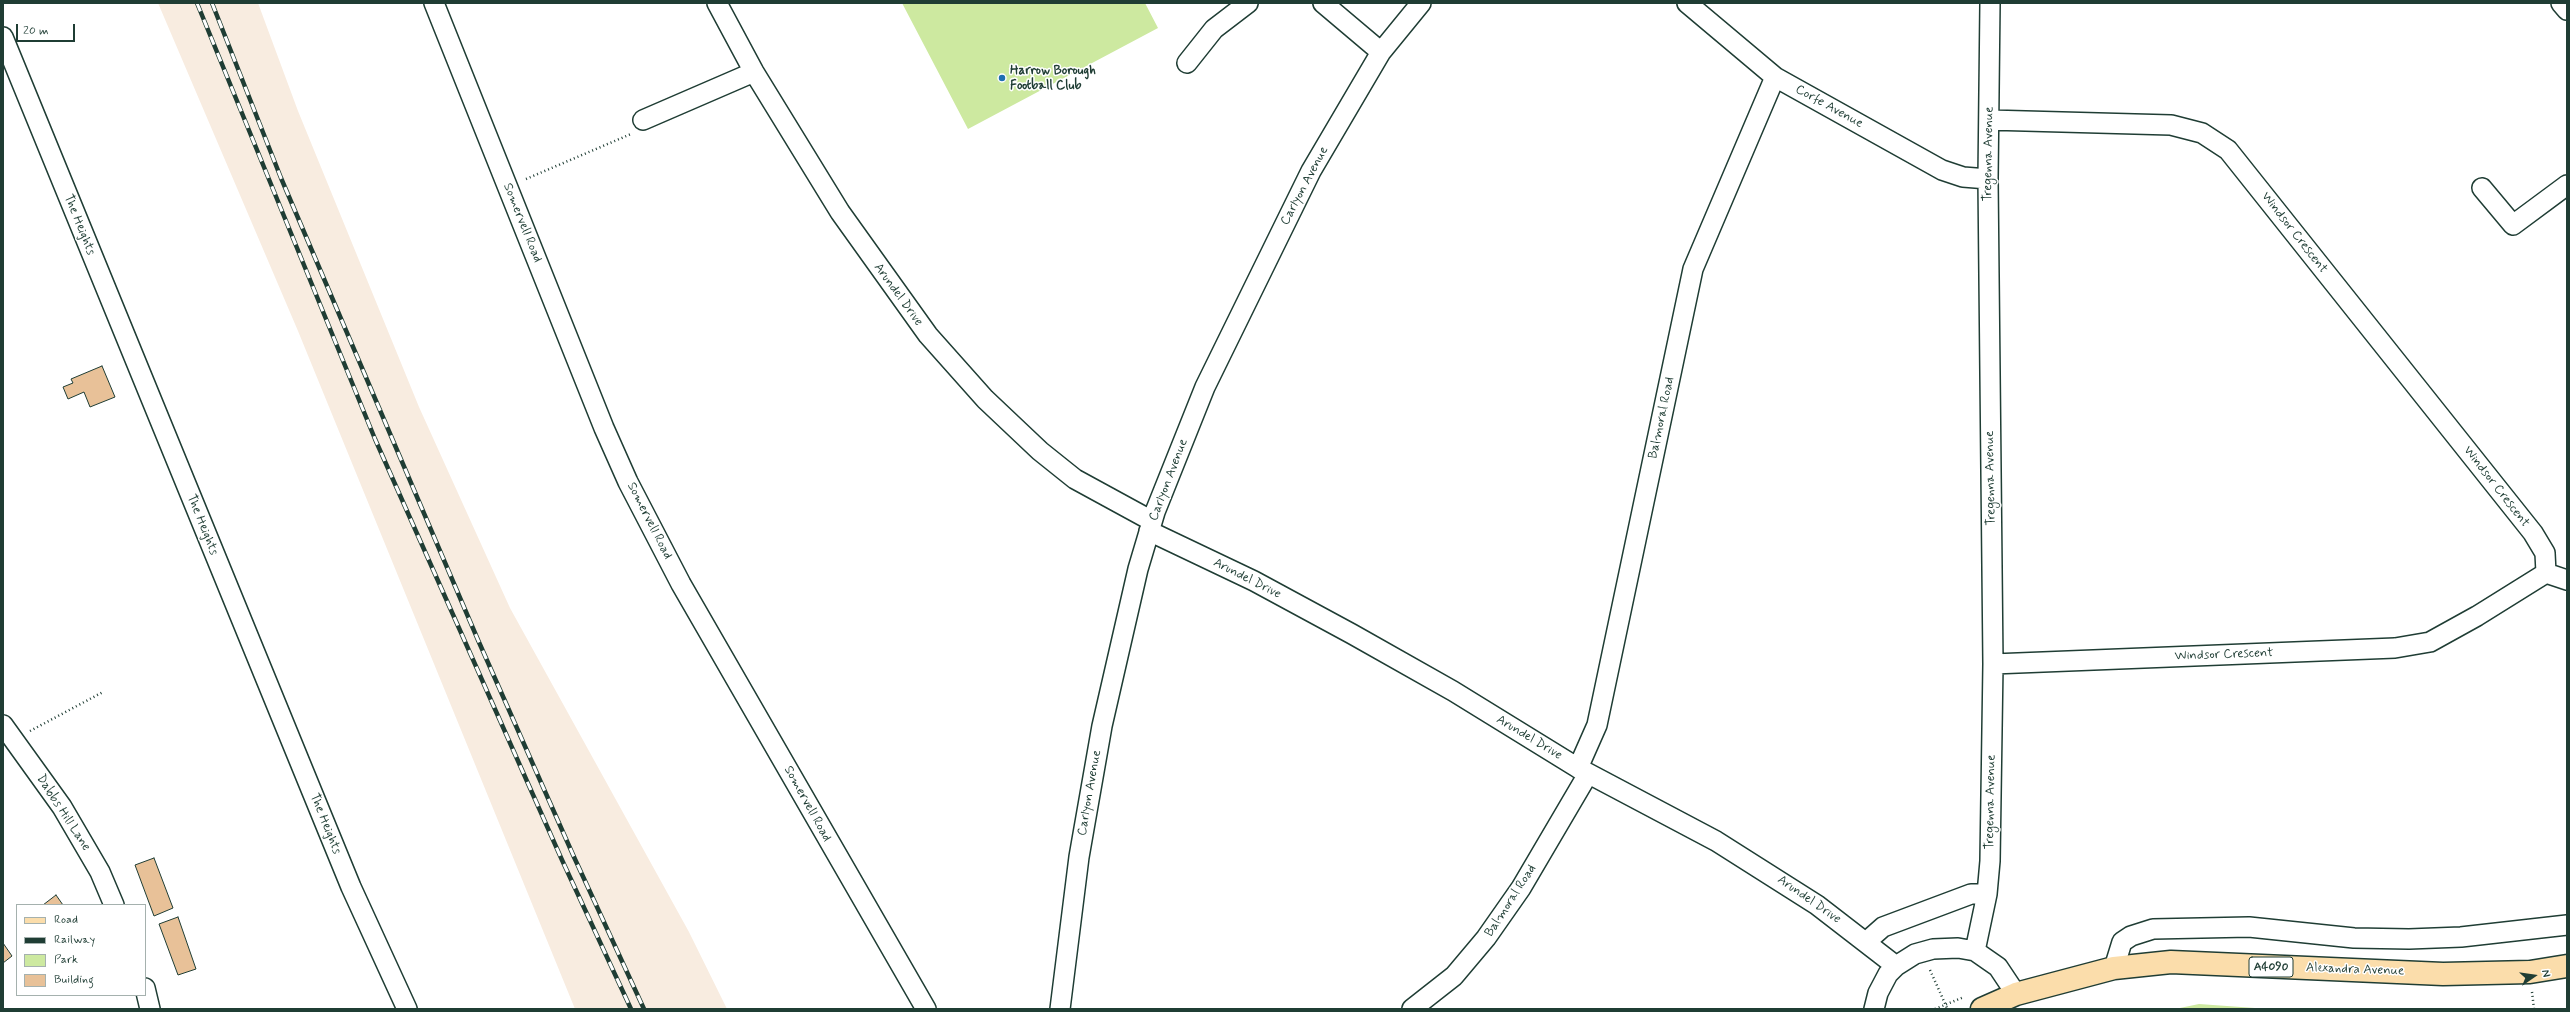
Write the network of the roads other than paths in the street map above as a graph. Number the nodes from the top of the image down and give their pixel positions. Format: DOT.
graph roads {
  1 [pos="434,3"];
  2 [pos="717,3"];
  3 [pos="1248,3"];
  4 [pos="1323,3"];
  5 [pos="1421,3"];
  6 [pos="1687,3"];
  7 [pos="1990,3"];
  8 [pos="2561,3"];
  9 [pos="2567,10"];
  10 [pos="3,38"];
  11 [pos="1381,52"];
  12 [pos="1187,63"];
  13 [pos="754,72"];
  14 [pos="1775,77"];
  15 [pos="643,120"];
  16 [pos="1989,120"];
  17 [pos="1988,179"];
  18 [pos="2567,185"];
  19 [pos="2482,188"];
  20 [pos="1151,526"];
  21 [pos="2546,573"];
  22 [pos="2567,580"];
  23 [pos="1992,664"];
  24 [pos="3,725"];
  25 [pos="1583,771"];
  26 [pos="1987,894"];
  27 [pos="114,904"];
  28 [pos="2567,925"];
  29 [pos="1866,942"];
  30 [pos="1975,951"];
  31 [pos="1896,966"];
  32 [pos="2567,966"];
  33 [pos="2114,968"];
  34 [pos="146,992"];
  35 [pos="2016,994"];
  36 [pos="150,1009"];
  37 [pos="407,1009"];
  38 [pos="926,1009"];
  39 [pos="1060,1009"];
  40 [pos="1412,1009"];
  41 [pos="1874,1009"];
  42 [pos="1982,1009"];
  1 -- 38 [label="street, Somervell Road"];
  2 -- 13 [label="street, Arundel Drive"];
  3 -- 12 [label="street"];
  4 -- 11 [label="street"];
  5 -- 11 [label="street, Carlyon Avenue"];
  6 -- 14 [label="street, Corfe Avenue"];
  7 -- 16 [label="street, Tregenna Avenue"];
  8 -- 9 [label="street"];
  10 -- 37 [label="street, The Heights"];
  11 -- 20 [label="street, Carlyon Avenue"];
  13 -- 15 [label="street"];
  13 -- 20 [label="street, Arundel Drive"];
  14 -- 17 [label="street, Corfe Avenue"];
  14 -- 25 [label="street, Balmoral Road"];
  16 -- 17 [label="street, Tregenna Avenue"];
  16 -- 21 [label="street, Windsor Crescent"];
  17 -- 23 [label="street, Tregenna Avenue"];
  18 -- 19 [label="street"];
  20 -- 25 [label="street, Arundel Drive"];
  20 -- 39 [label="street, Carlyon Avenue"];
  21 -- 22 [label="street"];
  21 -- 23 [label="street, Windsor Crescent"];
  23 -- 26 [label="street, Tregenna Avenue"];
  24 -- 27 [label="street, Dabbs Hill Lane"];
  25 -- 29 [label="street, Arundel Drive"];
  25 -- 40 [label="street, Balmoral Road"];
  26 -- 29 [label="street"];
  26 -- 30 [label="street, Tregenna Avenue"];
  28 -- 33 [label="street"];
  29 -- 31 [label="street, Arundel Drive"];
  30 -- 31 [label="street"];
  30 -- 35 [label="street"];
  31 -- 41 [label="street"];
  32 -- 33 [label="main road, Alexandra Avenue / A4090"];
  33 -- 35 [label="main road, Alexandra Avenue / A4090"];
  34 -- 36 [label="street"];
  35 -- 42 [label="main road, Alexandra Avenue / A4090"];
}
